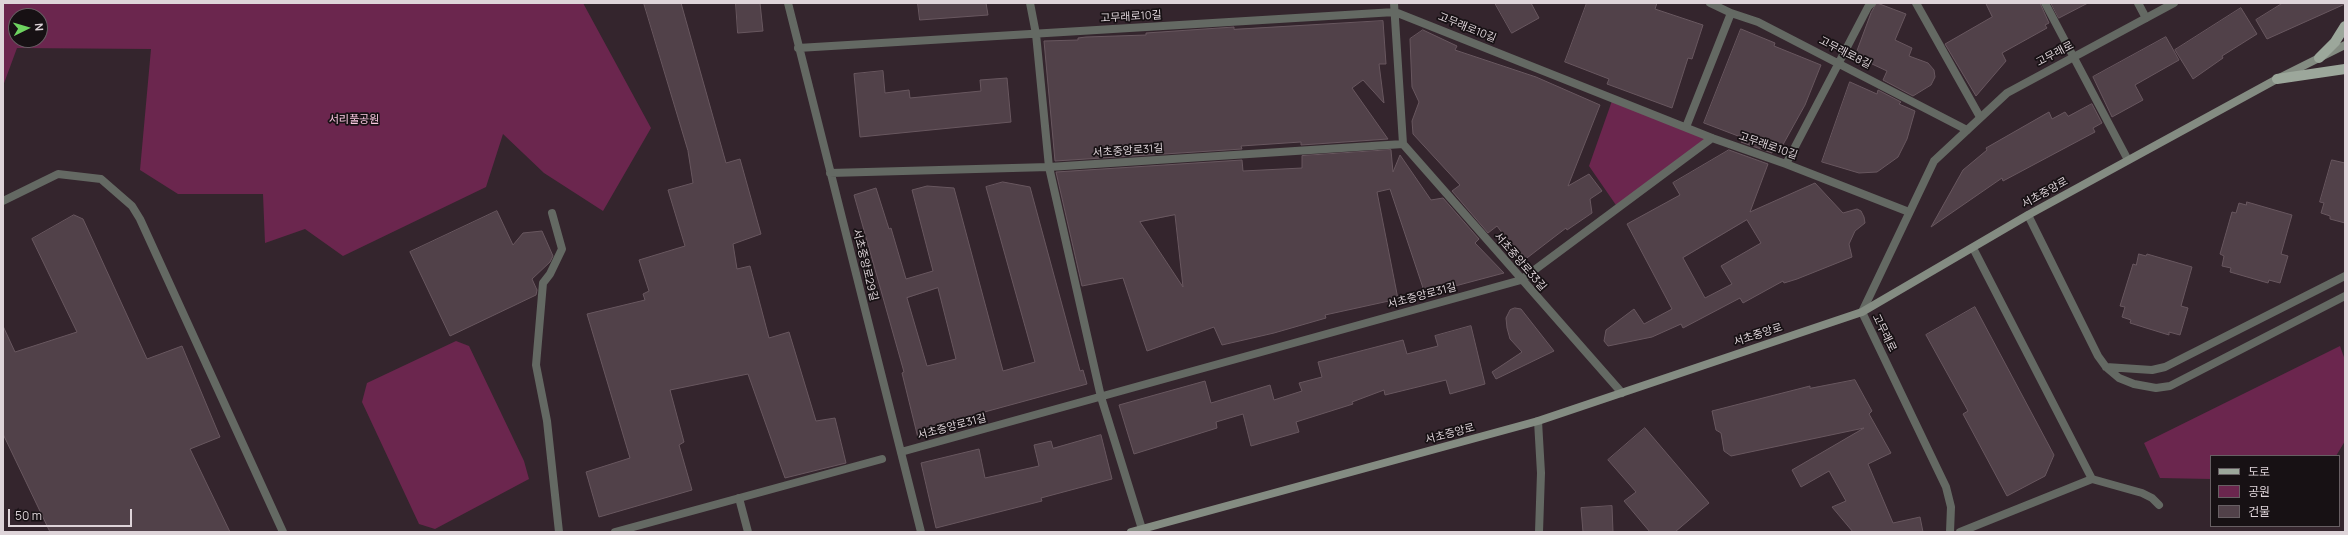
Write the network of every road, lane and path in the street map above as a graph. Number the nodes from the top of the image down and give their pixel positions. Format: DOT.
graph roads {
  1 [pos="788,3"];
  2 [pos="1030,3"];
  3 [pos="1394,3"];
  4 [pos="1872,3"];
  5 [pos="1916,3"];
  6 [pos="2045,3"];
  7 [pos="2138,3"];
  8 [pos="2174,3"];
  9 [pos="1714,4"];
  10 [pos="1395,12"];
  11 [pos="1731,13"];
  12 [pos="2146,18"];
  13 [pos="2345,26"];
  14 [pos="1036,34"];
  15 [pos="2345,45"];
  16 [pos="798,48"];
  17 [pos="2073,57"];
  18 [pos="2319,58"];
  19 [pos="1839,62"];
  20 [pos="2345,70"];
  21 [pos="2277,79"];
  22 [pos="1980,117"];
  23 [pos="1686,127"];
  24 [pos="1967,130"];
  25 [pos="1712,138"];
  26 [pos="1403,144"];
  27 [pos="2128,160"];
  28 [pos="1786,164"];
  29 [pos="1049,166"];
  30 [pos="830,173"];
  31 [pos="3,201"];
  32 [pos="1909,212"];
  33 [pos="552,213"];
  34 [pos="2028,215"];
  35 [pos="1973,248"];
  36 [pos="2345,276"];
  37 [pos="1521,280"];
  38 [pos="2345,296"];
  39 [pos="1862,312"];
  40 [pos="2106,367"];
  41 [pos="1622,393"];
  42 [pos="1101,397"];
  43 [pos="1538,421"];
  44 [pos="901,452"];
  45 [pos="882,459"];
  46 [pos="2092,479"];
  47 [pos="739,498"];
  48 [pos="2159,505"];
  49 [pos="1142,529"];
  50 [pos="283,532"];
  51 [pos="559,532"];
  52 [pos="615,532"];
  53 [pos="748,532"];
  54 [pos="921,532"];
  55 [pos="1131,532"];
  56 [pos="1539,532"];
  57 [pos="1950,532"];
  58 [pos="1960,532"];
  1 -- 16 [label="street, 서초중앙로29길"];
  2 -- 14 [label="street"];
  3 -- 10 [label="street"];
  4 -- 19 [label="street"];
  5 -- 22 [label="street"];
  6 -- 17 [label="street"];
  7 -- 12 [label="street"];
  8 -- 12 [label="street, 고무래로"];
  9 -- 11 [label="street, 고무래로8길"];
  10 -- 14 [label="street, 고무래로10길"];
  10 -- 23 [label="street, 고무래로10길"];
  10 -- 26 [label="street"];
  11 -- 19 [label="street, 고무래로8길"];
  11 -- 23 [label="street"];
  12 -- 17 [label="street, 고무래로"];
  13 -- 18 [label="main road"];
  14 -- 16 [label="street, 고무래로10길"];
  14 -- 29 [label="street"];
  15 -- 18 [label="main road, 서초중앙로"];
  16 -- 30 [label="street, 서초중앙로29길"];
  17 -- 22 [label="street, 고무래로"];
  17 -- 27 [label="street"];
  18 -- 21 [label="main road, 서초중앙로"];
  19 -- 24 [label="street, 고무래로8길"];
  19 -- 28 [label="street"];
  20 -- 21 [label="main road"];
  21 -- 27 [label="main road, 서초중앙로"];
  22 -- 24 [label="street, 고무래로"];
  23 -- 25 [label="street, 고무래로10길"];
  24 -- 32 [label="street, 고무래로"];
  25 -- 28 [label="street, 고무래로10길"];
  25 -- 37 [label="street, 서초중앙로31길"];
  26 -- 29 [label="street, 서초중앙로31길"];
  26 -- 37 [label="street, 서초중앙로33길"];
  27 -- 34 [label="main road, 서초중앙로"];
  28 -- 32 [label="street, 고무래로10길"];
  29 -- 30 [label="street, 서초중앙로31길"];
  29 -- 42 [label="street"];
  30 -- 44 [label="street, 서초중앙로29길"];
  31 -- 50 [label="street"];
  32 -- 39 [label="street, 고무래로"];
  33 -- 51 [label="street"];
  34 -- 35 [label="main road, 서초중앙로"];
  34 -- 40 [label="street"];
  35 -- 39 [label="main road, 서초중앙로"];
  35 -- 46 [label="street"];
  36 -- 40 [label="street"];
  37 -- 41 [label="street, 서초중앙로33길"];
  37 -- 42 [label="street, 서초중앙로31길"];
  38 -- 40 [label="street"];
  39 -- 41 [label="main road, 서초중앙로"];
  39 -- 57 [label="street, 고무래로"];
  41 -- 43 [label="main road, 서초중앙로"];
  42 -- 44 [label="street, 서초중앙로31길"];
  42 -- 49 [label="street"];
  43 -- 49 [label="main road, 서초중앙로"];
  43 -- 56 [label="street"];
  44 -- 54 [label="street, 서초중앙로29길"];
  45 -- 47 [label="street"];
  46 -- 48 [label="street"];
  46 -- 58 [label="street"];
  47 -- 52 [label="street"];
  47 -- 53 [label="street"];
  49 -- 55 [label="main road, 서초중앙로"];
}
